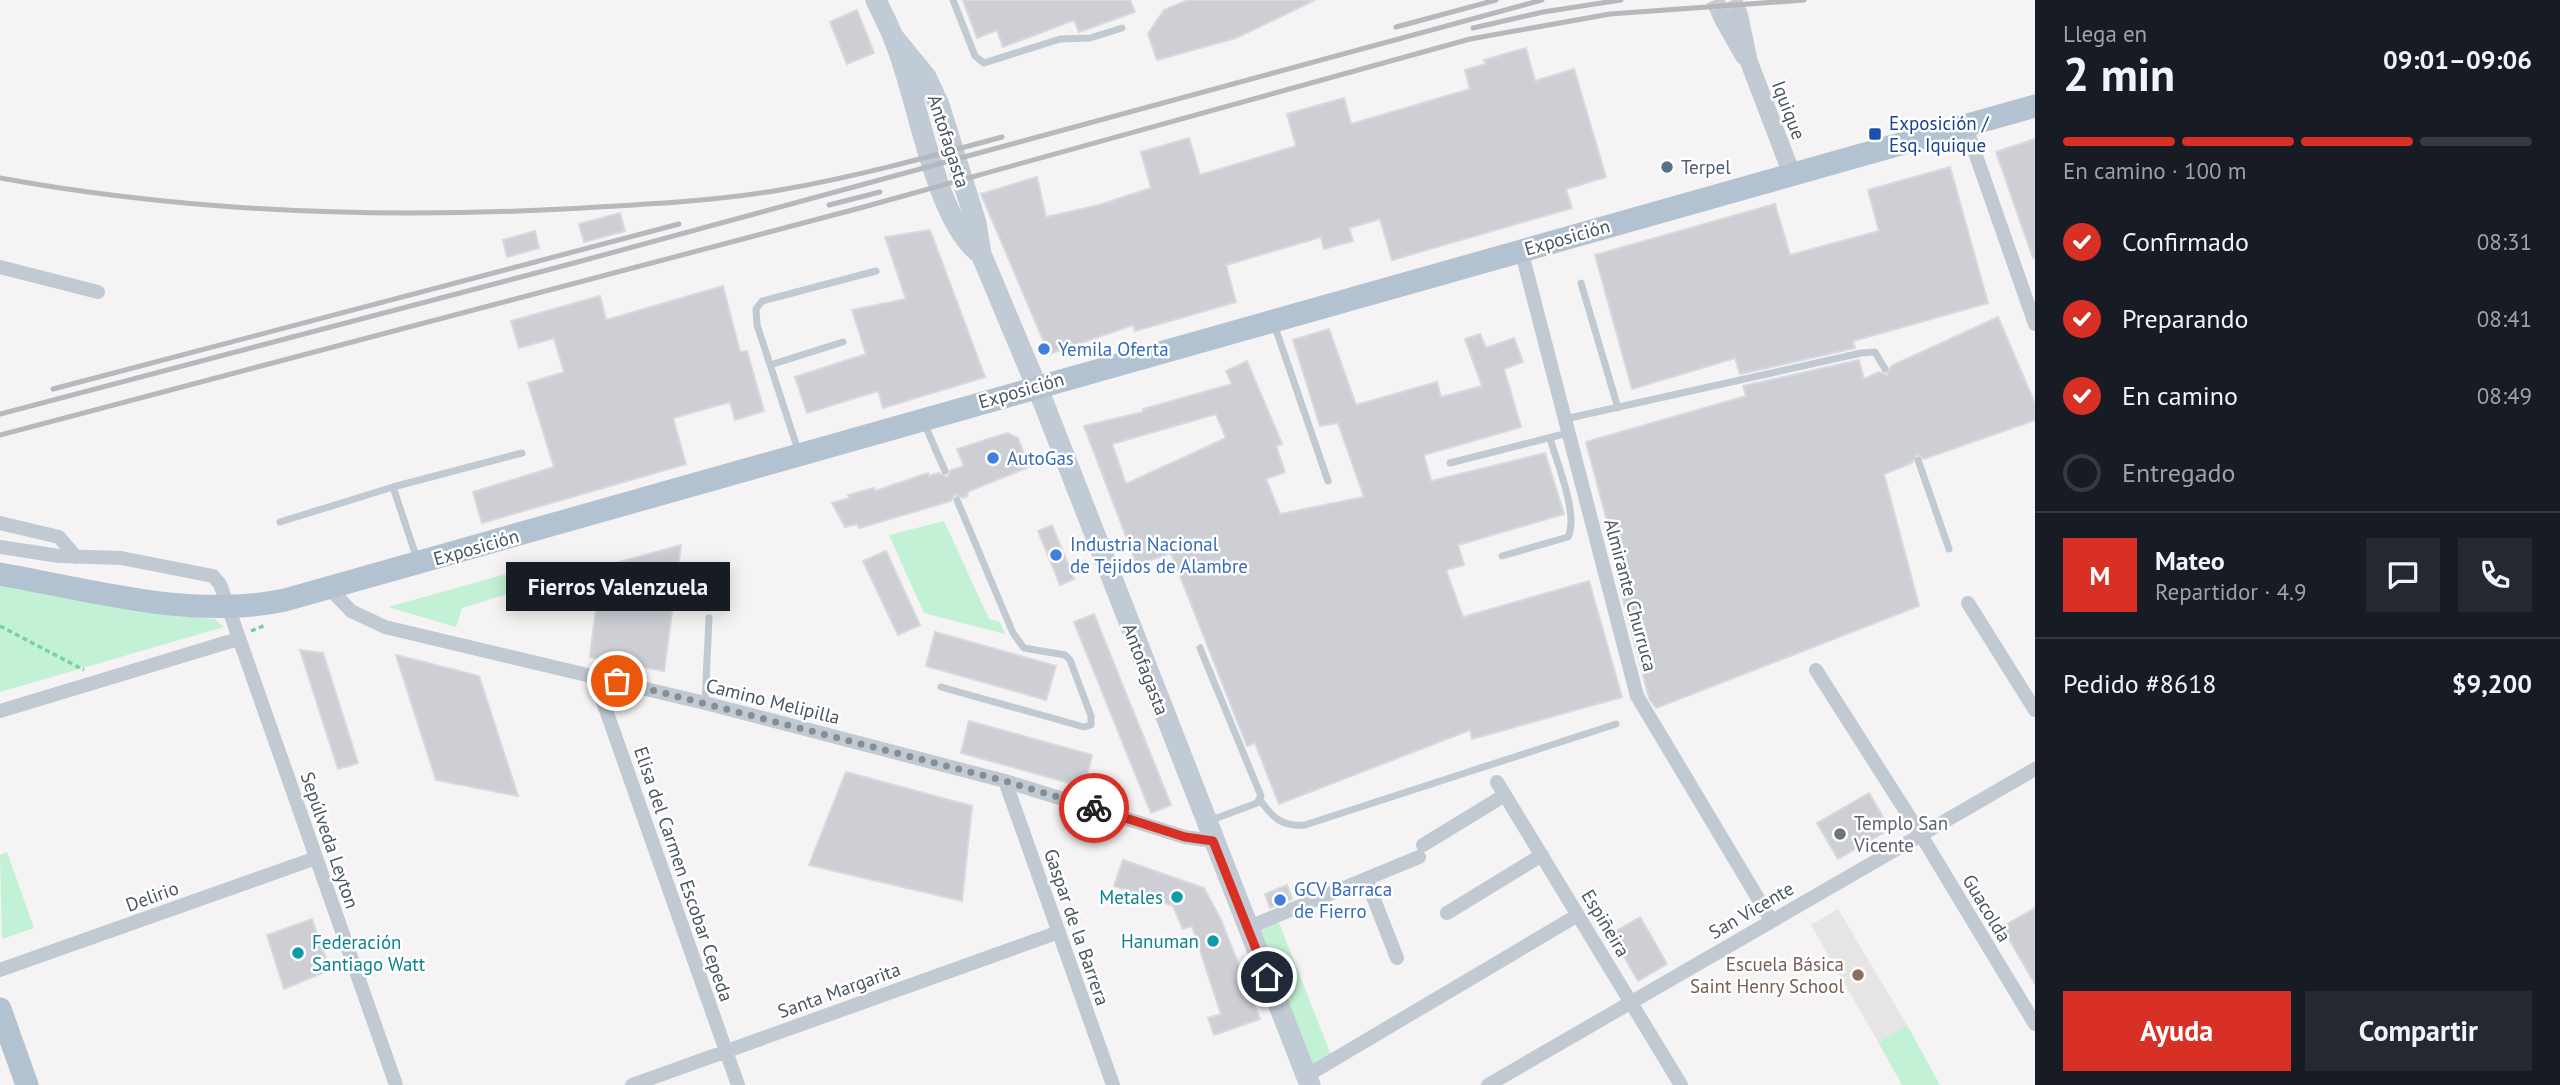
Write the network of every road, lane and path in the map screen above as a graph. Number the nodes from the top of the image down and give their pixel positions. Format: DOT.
graph roads {
  1 [pos="876,0"];
  2 [pos="953,0"];
  3 [pos="1730,16"];
  4 [pos="1122,28"];
  5 [pos="2035,106"];
  6 [pos="1965,124"];
  7 [pos="1791,172"];
  8 [pos="1521,250"];
  9 [pos="0,267"];
  10 [pos="876,271"];
  11 [pos="1581,283"];
  12 [pos="98,292"];
  13 [pos="1272,320"];
  14 [pos="2035,324"];
  15 [pos="843,342"];
  16 [pos="770,365"];
  17 [pos="1885,369"];
  18 [pos="1037,386"];
  19 [pos="1618,408"];
  20 [pos="923,419"];
  21 [pos="1567,426"];
  22 [pos="1550,439"];
  23 [pos="522,453"];
  24 [pos="799,454"];
  25 [pos="1918,460"];
  26 [pos="1450,463"];
  27 [pos="944,471"];
  28 [pos="1328,481"];
  29 [pos="393,487"];
  30 [pos="957,500"];
  31 [pos="279,522"];
  32 [pos="0,523"];
  33 [pos="0,547"];
  34 [pos="1949,549"];
  35 [pos="1502,556"];
  36 [pos="76,557"];
  37 [pos="418,564"];
  38 [pos="0,574"];
  39 [pos="330,589"];
  40 [pos="1968,603"];
  41 [pos="228,608"];
  42 [pos="709,618"];
  43 [pos="0,626"];
  44 [pos="238,639"];
  45 [pos="1200,648"];
  46 [pos="1816,670"];
  47 [pos="72,674"];
  48 [pos="594,676"];
  49 [pos="941,687"];
  50 [pos="705,703"];
  51 [pos="2035,710"];
  52 [pos="0,712"];
  53 [pos="1616,724"];
  54 [pos="2035,769"];
  55 [pos="1005,781"];
  56 [pos="1497,782"];
  57 [pos="1505,795"];
  58 [pos="1260,800"];
  59 [pos="1209,832"];
  60 [pos="1921,835"];
  61 [pos="1542,855"];
  62 [pos="316,858"];
  63 [pos="1366,879"];
  64 [pos="1447,913"];
  65 [pos="1578,915"];
  66 [pos="1772,920"];
  67 [pos="1247,928"];
  68 [pos="1059,932"];
  69 [pos="1397,958"];
  70 [pos="0,970"];
  71 [pos="1631,1003"];
  72 [pos="0,1009"];
  73 [pos="2035,1024"];
  74 [pos="726,1051"];
  75 [pos="1308,1081"];
  76 [pos="27,1085"];
  77 [pos="396,1085"];
  78 [pos="632,1085"];
  79 [pos="738,1085"];
  80 [pos="1113,1085"];
  81 [pos="1488,1085"];
  82 [pos="1681,1085"];
  1 -- 18 [label="main road, Antofagasta"];
  2 -- 4 [label="lane"];
  3 -- 7 [label="street, Iquique"];
  5 -- 6 [label="main road, Exposición"];
  6 -- 7 [label="main road, Exposición"];
  6 -- 14 [label="street"];
  7 -- 8 [label="main road, Exposición"];
  8 -- 13 [label="main road, Exposición"];
  8 -- 21 [label="street, Almirante Churruca"];
  9 -- 12 [label="street"];
  10 -- 16 [label="lane"];
  11 -- 19 [label="lane"];
  13 -- 18 [label="main road, Exposición"];
  13 -- 28 [label="lane"];
  15 -- 16 [label="lane"];
  16 -- 24 [label="lane"];
  17 -- 19 [label="lane"];
  18 -- 20 [label="main road, Exposición"];
  18 -- 59 [label="main road, Antofagasta"];
  19 -- 21 [label="lane"];
  20 -- 24 [label="main road, Exposición"];
  20 -- 27 [label="lane"];
  21 -- 22 [label="lane"];
  21 -- 66 [label="street, Almirante Churruca"];
  22 -- 26 [label="lane"];
  22 -- 35 [label="lane"];
  23 -- 29 [label="lane"];
  24 -- 37 [label="main road, Exposición"];
  25 -- 34 [label="lane"];
  29 -- 31 [label="lane"];
  29 -- 37 [label="lane"];
  30 -- 49 [label="lane"];
  32 -- 36 [label="street"];
  33 -- 36 [label="street"];
  36 -- 41 [label="street, Sepúlveda Leyton"];
  37 -- 39 [label="main road, Exposición"];
  38 -- 41 [label="main road, Exposición"];
  39 -- 41 [label="main road, Exposición"];
  39 -- 48 [label="street, Camino Melipilla"];
  40 -- 51 [label="street"];
  41 -- 44 [label="street, Sepúlveda Leyton"];
  42 -- 50 [label="lane"];
  43 -- 47 [label="path"];
  44 -- 52 [label="street"];
  44 -- 62 [label="street, Sepúlveda Leyton"];
  45 -- 58 [label="lane"];
  46 -- 60 [label="street, Guacolda"];
  48 -- 50 [label="street, Camino Melipilla"];
  48 -- 74 [label="street, Elisa del Carmen Escobar Cepeda"];
  50 -- 55 [label="street, Camino Melipilla"];
  53 -- 58 [label="lane"];
  54 -- 60 [label="street, San Vicente"];
  55 -- 59 [label="street, Camino Melipilla"];
  55 -- 68 [label="street, Gaspar de la Barrera"];
  56 -- 57 [label="street, Espiñeira"];
  57 -- 61 [label="street, Espiñeira"];
  57 -- 63 [label="street"];
  58 -- 59 [label="lane"];
  59 -- 67 [label="main road, Antofagasta"];
  60 -- 66 [label="street, San Vicente"];
  60 -- 73 [label="street, Guacolda"];
  61 -- 64 [label="street"];
  61 -- 65 [label="street, Espiñeira"];
  62 -- 70 [label="street, Delirio"];
  62 -- 77 [label="street, Sepúlveda Leyton"];
  63 -- 67 [label="street"];
  63 -- 69 [label="street"];
  65 -- 71 [label="street, Espiñeira"];
  65 -- 75 [label="street"];
  66 -- 71 [label="street, San Vicente"];
  67 -- 75 [label="main road, Antofagasta"];
  68 -- 74 [label="street, Santa Margarita"];
  68 -- 80 [label="street, Gaspar de la Barrera"];
  71 -- 81 [label="street, San Vicente"];
  71 -- 82 [label="street, Espiñeira"];
  72 -- 76 [label="main road"];
  74 -- 78 [label="street, Santa Margarita"];
  74 -- 79 [label="street, Elisa del Carmen Escobar Cepeda"];
}
